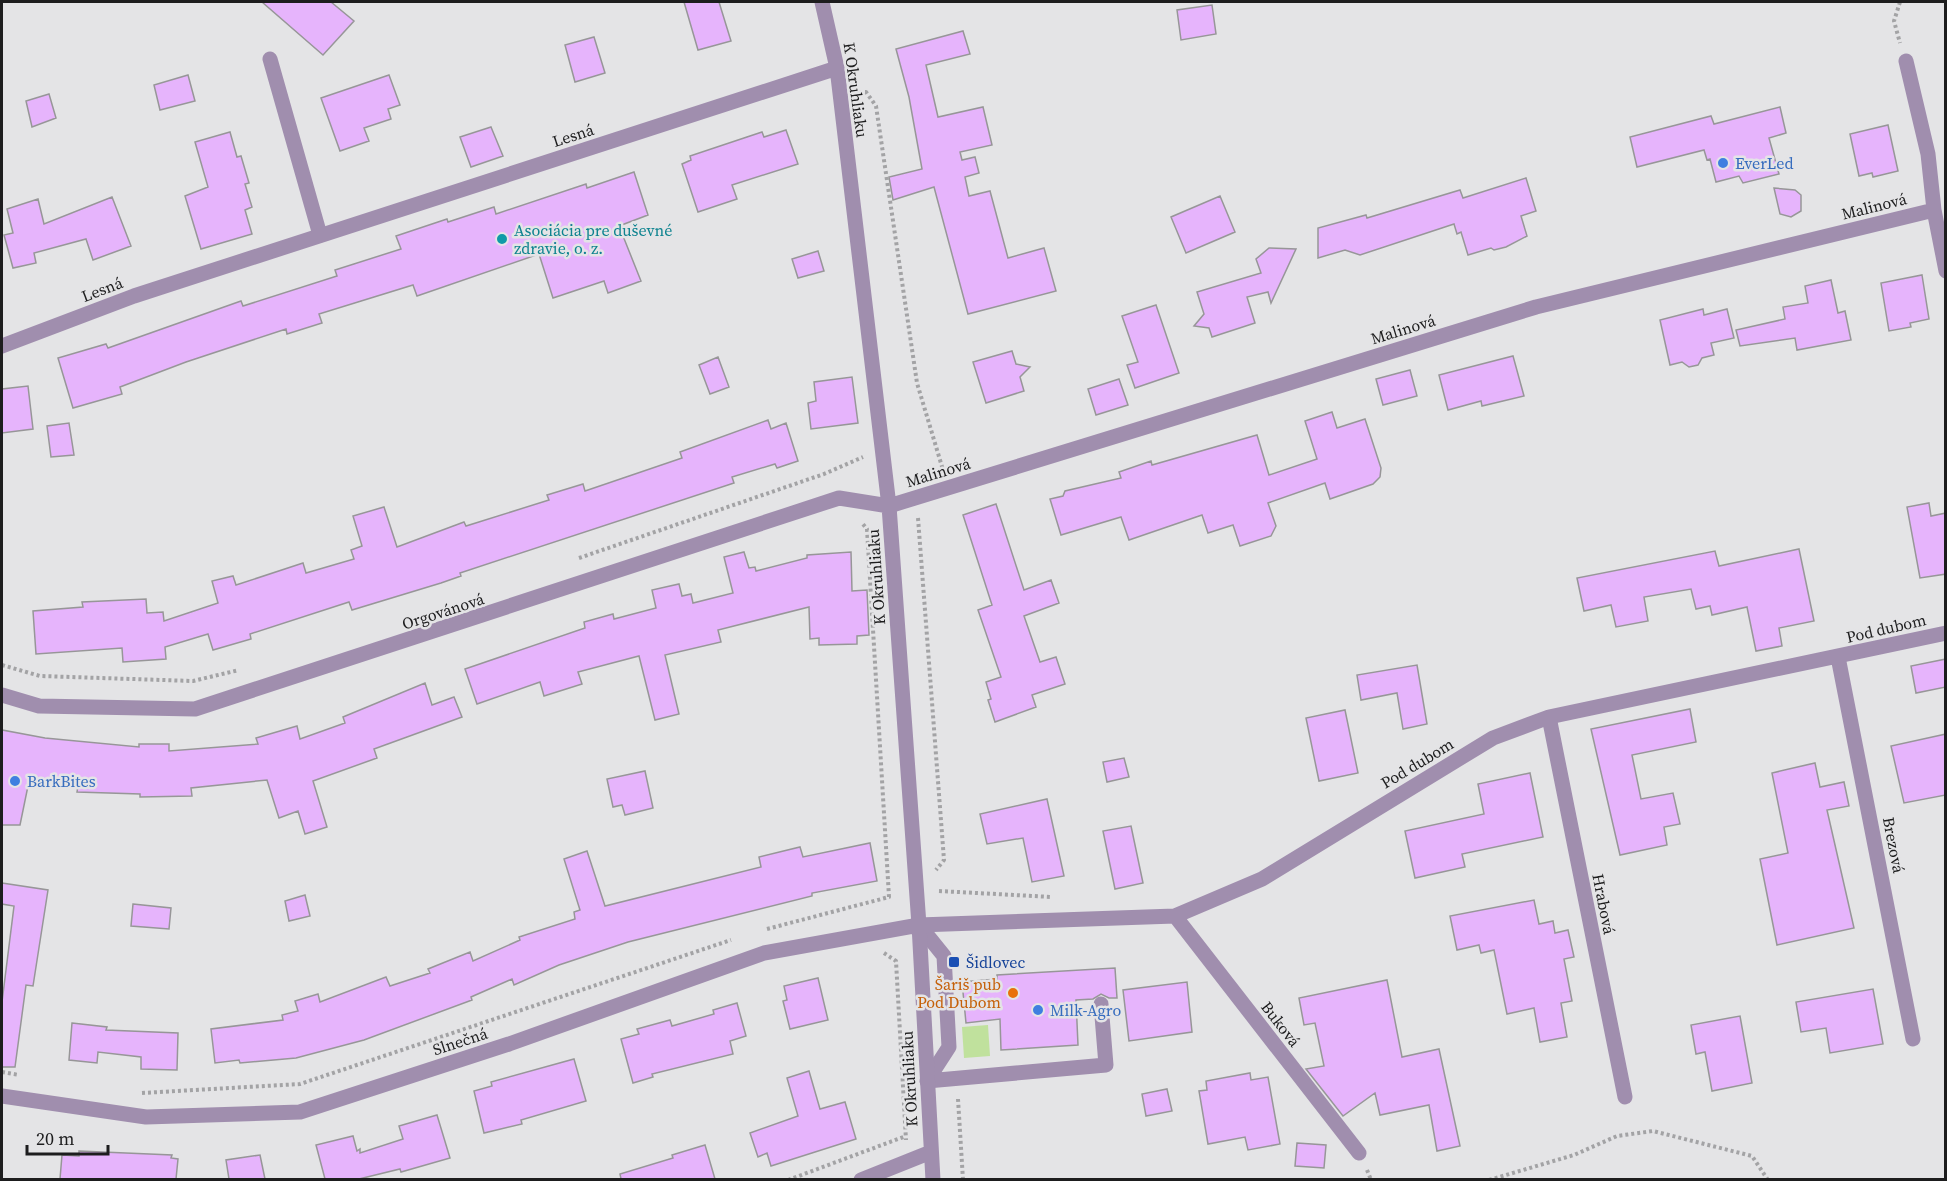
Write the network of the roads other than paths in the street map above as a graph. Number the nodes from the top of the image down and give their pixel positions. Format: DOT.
graph roads {
  1 [pos="822,2"];
  2 [pos="270,59"];
  3 [pos="1906,61"];
  4 [pos="837,68"];
  5 [pos="1934,210"];
  6 [pos="320,236"];
  7 [pos="1946,271"];
  8 [pos="2,346"];
  9 [pos="889,506"];
  10 [pos="1946,633"];
  11 [pos="1838,657"];
  12 [pos="2,695"];
  13 [pos="1549,717"];
  14 [pos="1175,916"];
  15 [pos="919,925"];
  16 [pos="1101,1004"];
  17 [pos="1913,1039"];
  18 [pos="927,1081"];
  19 [pos="2,1096"];
  20 [pos="1624,1097"];
  21 [pos="931,1152"];
  22 [pos="1359,1154"];
  23 [pos="861,1179"];
  24 [pos="933,1179"];
  1 -- 4 [label="street, K Okruhliaku"];
  2 -- 6 [label="street"];
  3 -- 5 [label="street"];
  4 -- 6 [label="street, Lesná"];
  4 -- 9 [label="street, K Okruhliaku"];
  5 -- 7 [label="street"];
  5 -- 9 [label="street, Malinová"];
  6 -- 8 [label="street, Lesná"];
  9 -- 12 [label="street, Orgovánová"];
  9 -- 15 [label="street, K Okruhliaku"];
  10 -- 11 [label="street, Pod dubom"];
  11 -- 13 [label="street, Pod dubom"];
  11 -- 17 [label="street, Brezová"];
  13 -- 14 [label="street, Pod dubom"];
  13 -- 20 [label="street, Hrabová"];
  14 -- 15 [label="street, Pod dubom"];
  14 -- 22 [label="street, Buková"];
  15 -- 18 [label="street, K Okruhliaku"];
  15 -- 18 [label="street"];
  15 -- 19 [label="street, Slnečná"];
  16 -- 18 [label="street"];
  18 -- 21 [label="street, K Okruhliaku"];
  21 -- 23 [label="street"];
  21 -- 24 [label="street, K Okruhliaku"];
}
